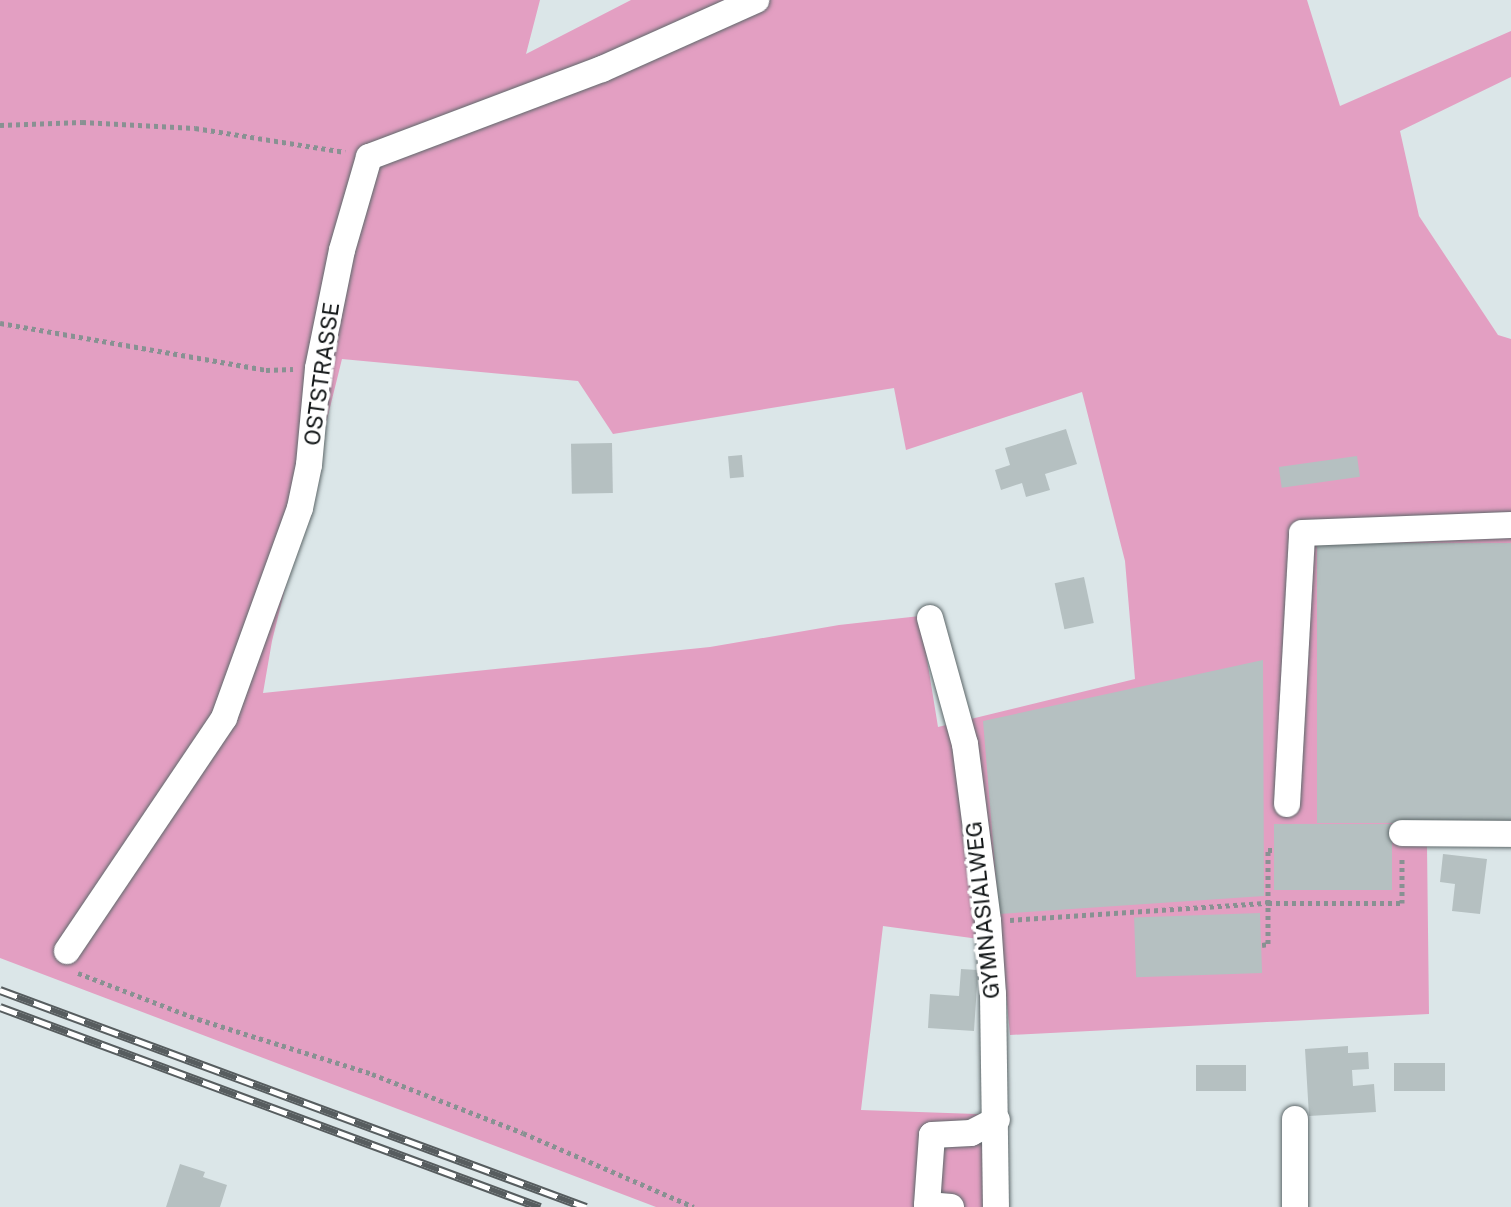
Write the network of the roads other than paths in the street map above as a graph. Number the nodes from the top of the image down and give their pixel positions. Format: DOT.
graph roads {
  1 [pos="756,0"];
  2 [pos="1511,525"];
  3 [pos="930,618"];
  4 [pos="1287,804"];
  5 [pos="1511,834"];
  6 [pos="1402,845"];
  7 [pos="67,951"];
  8 [pos="1295,1119"];
  9 [pos="997,1120"];
  10 [pos="951,1207"];
  11 [pos="996,1207"];
  12 [pos="1295,1207"];
  1 -- 7 [label="street, OSTSTRASSE"];
  2 -- 4 [label="street"];
  3 -- 9 [label="street, GYMNASIALWEG"];
  5 -- 6 [label="street"];
  8 -- 12 [label="street"];
  9 -- 10 [label="street"];
  9 -- 11 [label="street, GYMNASIALWEG"];
}
